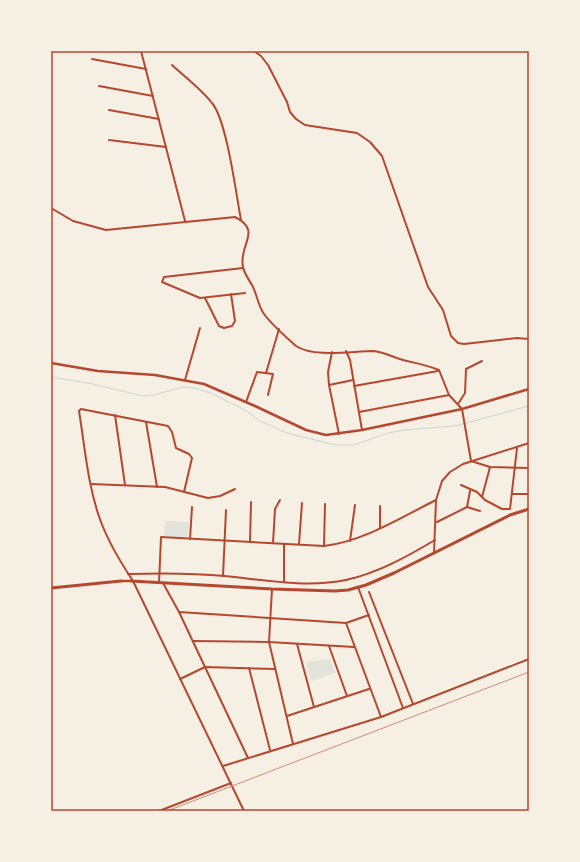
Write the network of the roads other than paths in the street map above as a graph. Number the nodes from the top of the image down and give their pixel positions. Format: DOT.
graph roads {
  1 [pos="141,51"];
  2 [pos="254,51"];
  3 [pos="92,59"];
  4 [pos="172,64"];
  5 [pos="146,69"];
  6 [pos="99,86"];
  7 [pos="153,96"];
  8 [pos="109,110"];
  9 [pos="159,119"];
  10 [pos="109,140"];
  11 [pos="166,147"];
  12 [pos="51,208"];
  13 [pos="241,220"];
  14 [pos="185,221"];
  15 [pos="243,268"];
  16 [pos="245,292"];
  17 [pos="231,294"];
  18 [pos="205,298"];
  19 [pos="200,328"];
  20 [pos="279,329"];
  21 [pos="529,339"];
  22 [pos="332,352"];
  23 [pos="346,352"];
  24 [pos="482,361"];
  25 [pos="51,363"];
  26 [pos="439,370"];
  27 [pos="266,373"];
  28 [pos="185,380"];
  29 [pos="353,380"];
  30 [pos="329,385"];
  31 [pos="354,386"];
  32 [pos="529,389"];
  33 [pos="268,395"];
  34 [pos="449,395"];
  35 [pos="246,402"];
  36 [pos="458,404"];
  37 [pos="462,409"];
  38 [pos="359,412"];
  39 [pos="115,415"];
  40 [pos="146,422"];
  41 [pos="362,430"];
  42 [pos="339,434"];
  43 [pos="529,443"];
  44 [pos="517,448"];
  45 [pos="471,461"];
  46 [pos="490,467"];
  47 [pos="514,468"];
  48 [pos="529,468"];
  49 [pos="91,484"];
  50 [pos="125,485"];
  51 [pos="461,485"];
  52 [pos="157,487"];
  53 [pos="235,489"];
  54 [pos="470,491"];
  55 [pos="184,492"];
  56 [pos="512,494"];
  57 [pos="529,494"];
  58 [pos="482,497"];
  59 [pos="280,500"];
  60 [pos="436,500"];
  61 [pos="251,502"];
  62 [pos="302,503"];
  63 [pos="325,504"];
  64 [pos="355,505"];
  65 [pos="380,506"];
  66 [pos="192,507"];
  67 [pos="467,507"];
  68 [pos="529,509"];
  69 [pos="226,510"];
  70 [pos="480,511"];
  71 [pos="436,522"];
  72 [pos="380,528"];
  73 [pos="190,539"];
  74 [pos="435,540"];
  75 [pos="225,541"];
  76 [pos="350,541"];
  77 [pos="250,542"];
  78 [pos="274,543"];
  79 [pos="284,544"];
  80 [pos="299,544"];
  81 [pos="324,546"];
  82 [pos="434,553"];
  83 [pos="160,573"];
  84 [pos="128,574"];
  85 [pos="223,576"];
  86 [pos="121,581"];
  87 [pos="132,581"];
  88 [pos="284,582"];
  89 [pos="159,583"];
  90 [pos="163,583"];
  91 [pos="358,587"];
  92 [pos="51,588"];
  93 [pos="272,589"];
  94 [pos="369,592"];
  95 [pos="179,612"];
  96 [pos="369,615"];
  97 [pos="270,618"];
  98 [pos="346,623"];
  99 [pos="193,641"];
  100 [pos="269,642"];
  101 [pos="297,644"];
  102 [pos="329,646"];
  103 [pos="354,647"];
  104 [pos="529,659"];
  105 [pos="205,667"];
  106 [pos="249,668"];
  107 [pos="275,669"];
  108 [pos="180,680"];
  109 [pos="369,689"];
  110 [pos="347,696"];
  111 [pos="413,704"];
  112 [pos="314,707"];
  113 [pos="404,708"];
  114 [pos="287,716"];
  115 [pos="381,717"];
  116 [pos="293,744"];
  117 [pos="270,751"];
  118 [pos="248,758"];
  119 [pos="223,766"];
  120 [pos="230,783"];
  121 [pos="159,811"];
  122 [pos="244,811"];
  1 -- 5 [label="street"];
  2 -- 21 [label="street"];
  3 -- 5 [label="street"];
  4 -- 13 [label="street"];
  5 -- 7 [label="street"];
  6 -- 7 [label="street"];
  7 -- 9 [label="street"];
  8 -- 9 [label="street"];
  9 -- 11 [label="street"];
  10 -- 11 [label="street"];
  11 -- 14 [label="street"];
  12 -- 14 [label="street"];
  13 -- 14 [label="street"];
  13 -- 15 [label="street"];
  15 -- 18 [label="street"];
  15 -- 20 [label="street"];
  16 -- 17 [label="street"];
  17 -- 18 [label="street"];
  17 -- 18 [label="street"];
  19 -- 28 [label="street"];
  20 -- 22 [label="street"];
  20 -- 27 [label="street"];
  22 -- 23 [label="street"];
  22 -- 30 [label="street"];
  23 -- 26 [label="street"];
  23 -- 29 [label="street"];
  24 -- 36 [label="street"];
  25 -- 28 [label="main road"];
  26 -- 31 [label="street"];
  26 -- 34 [label="street"];
  27 -- 33 [label="street"];
  27 -- 35 [label="street"];
  28 -- 35 [label="main road"];
  29 -- 30 [label="street"];
  29 -- 31 [label="street"];
  30 -- 42 [label="street"];
  31 -- 38 [label="street"];
  32 -- 37 [label="main road"];
  34 -- 36 [label="street"];
  34 -- 38 [label="street"];
  35 -- 42 [label="main road"];
  36 -- 37 [label="street"];
  37 -- 41 [label="main road"];
  37 -- 45 [label="street"];
  38 -- 41 [label="street"];
  39 -- 40 [label="street"];
  39 -- 49 [label="street"];
  39 -- 50 [label="street"];
  40 -- 52 [label="street"];
  40 -- 55 [label="street"];
  41 -- 42 [label="main road"];
  43 -- 44 [label="street"];
  44 -- 45 [label="street"];
  44 -- 47 [label="street"];
  45 -- 46 [label="street"];
  45 -- 60 [label="street"];
  46 -- 47 [label="street"];
  46 -- 58 [label="street"];
  47 -- 48 [label="street"];
  47 -- 56 [label="street"];
  49 -- 50 [label="street"];
  49 -- 84 [label="street"];
  50 -- 52 [label="street"];
  51 -- 54 [label="street"];
  52 -- 55 [label="street"];
  53 -- 55 [label="street"];
  54 -- 58 [label="street"];
  54 -- 67 [label="street"];
  56 -- 57 [label="street"];
  56 -- 58 [label="street"];
  59 -- 78 [label="street"];
  60 -- 71 [label="street"];
  60 -- 72 [label="street"];
  61 -- 77 [label="street"];
  62 -- 80 [label="street"];
  63 -- 81 [label="street"];
  64 -- 76 [label="street"];
  65 -- 72 [label="street"];
  66 -- 73 [label="street"];
  67 -- 70 [label="street"];
  67 -- 71 [label="street"];
  68 -- 82 [label="main road"];
  69 -- 75 [label="street"];
  71 -- 74 [label="street"];
  72 -- 76 [label="street"];
  73 -- 75 [label="street"];
  73 -- 83 [label="street"];
  74 -- 82 [label="street"];
  74 -- 88 [label="street"];
  75 -- 77 [label="street"];
  75 -- 85 [label="street"];
  76 -- 81 [label="street"];
  77 -- 78 [label="street"];
  78 -- 79 [label="street"];
  79 -- 80 [label="street"];
  79 -- 88 [label="street"];
  80 -- 81 [label="street"];
  82 -- 91 [label="main road"];
  83 -- 84 [label="street"];
  83 -- 85 [label="street"];
  83 -- 89 [label="street"];
  84 -- 87 [label="street"];
  85 -- 88 [label="street"];
  86 -- 87 [label="main road"];
  86 -- 92 [label="main road"];
  87 -- 89 [label="main road"];
  87 -- 108 [label="street"];
  89 -- 90 [label="main road"];
  90 -- 93 [label="main road"];
  90 -- 95 [label="street"];
  91 -- 93 [label="main road"];
  91 -- 96 [label="street"];
  93 -- 97 [label="street"];
  94 -- 111 [label="street"];
  95 -- 97 [label="street"];
  95 -- 99 [label="street"];
  96 -- 98 [label="street"];
  96 -- 113 [label="street"];
  97 -- 98 [label="street"];
  97 -- 100 [label="street"];
  98 -- 103 [label="street"];
  99 -- 100 [label="street"];
  99 -- 105 [label="street"];
  100 -- 101 [label="street"];
  100 -- 107 [label="street"];
  101 -- 102 [label="street"];
  101 -- 112 [label="street"];
  102 -- 103 [label="street"];
  102 -- 110 [label="street"];
  103 -- 109 [label="street"];
  104 -- 111 [label="street"];
  105 -- 106 [label="street"];
  105 -- 108 [label="street"];
  105 -- 118 [label="street"];
  106 -- 107 [label="street"];
  106 -- 117 [label="street"];
  107 -- 114 [label="street"];
  108 -- 119 [label="street"];
  109 -- 110 [label="street"];
  109 -- 115 [label="street"];
  110 -- 112 [label="street"];
  111 -- 113 [label="street"];
  112 -- 114 [label="street"];
  113 -- 115 [label="street"];
  114 -- 116 [label="street"];
  115 -- 116 [label="street"];
  116 -- 117 [label="street"];
  117 -- 118 [label="street"];
  118 -- 119 [label="street"];
  119 -- 120 [label="street"];
  120 -- 121 [label="street"];
  120 -- 122 [label="street"];
}
